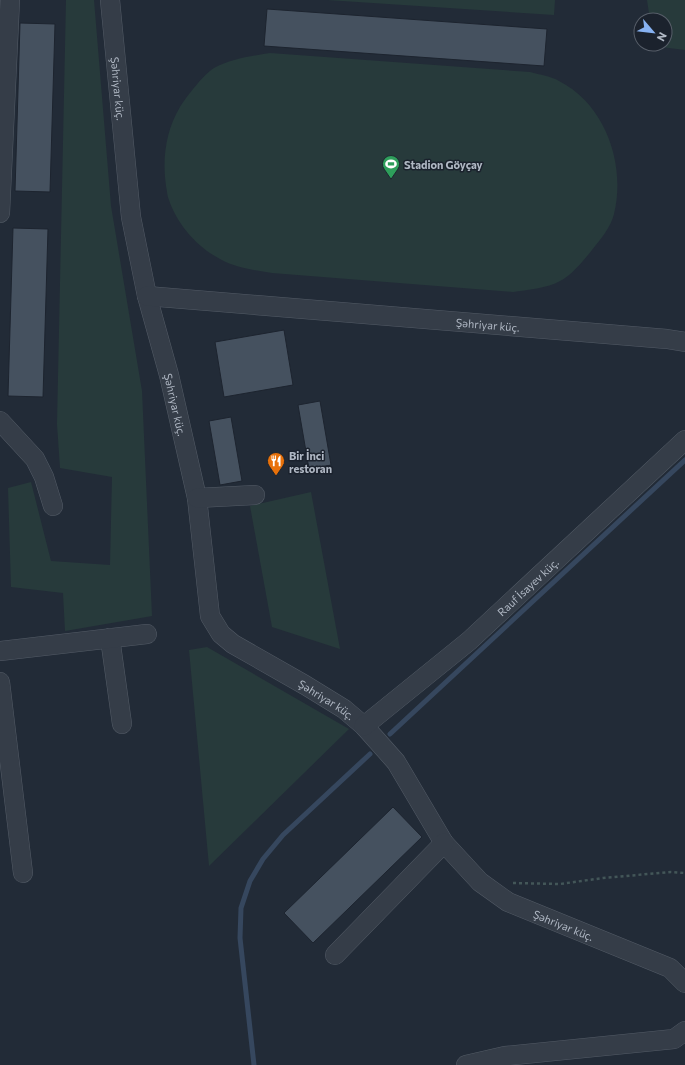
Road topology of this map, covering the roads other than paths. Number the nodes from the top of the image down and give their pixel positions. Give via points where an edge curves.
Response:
1 (110, 0) edge
2 (7, 12) edge
3 (0, 213) edge
4 (147, 296) junction
5 (685, 342) edge
6 (0, 421) edge
7 (685, 440) edge
8 (255, 495) dead end
9 (197, 498) junction
10 (53, 506) dead end
11 (147, 634) dead end
12 (110, 638) junction
13 (0, 651) edge
14 (0, 682) edge
15 (122, 724) dead end
16 (364, 726) junction
17 (444, 843) junction
18 (23, 873) dead end
19 (335, 955) dead end
20 (685, 983) edge
21 (685, 1031) edge
22 (466, 1065) edge

1 - 4 street, Şəhriyar küç. via 131,217
2 - 3 street
4 - 5 street, Şəhriyar küç.
4 - 9 street, Şəhriyar küç. via 169,375
6 - 10 street via 35,459
7 - 16 street, Rauf İsayev küç. via 469,641
8 - 9 street
9 - 16 street, Şəhriyar küç. via 210,616 221,634 233,644 344,709
11 - 12 street
12 - 13 street
12 - 15 street
14 - 18 street
16 - 17 street, Şəhriyar küç. via 396,762
17 - 19 street
17 - 20 street, Şəhriyar küç. via 480,882 508,902 670,968
21 - 22 street via 674,1039 505,1056

